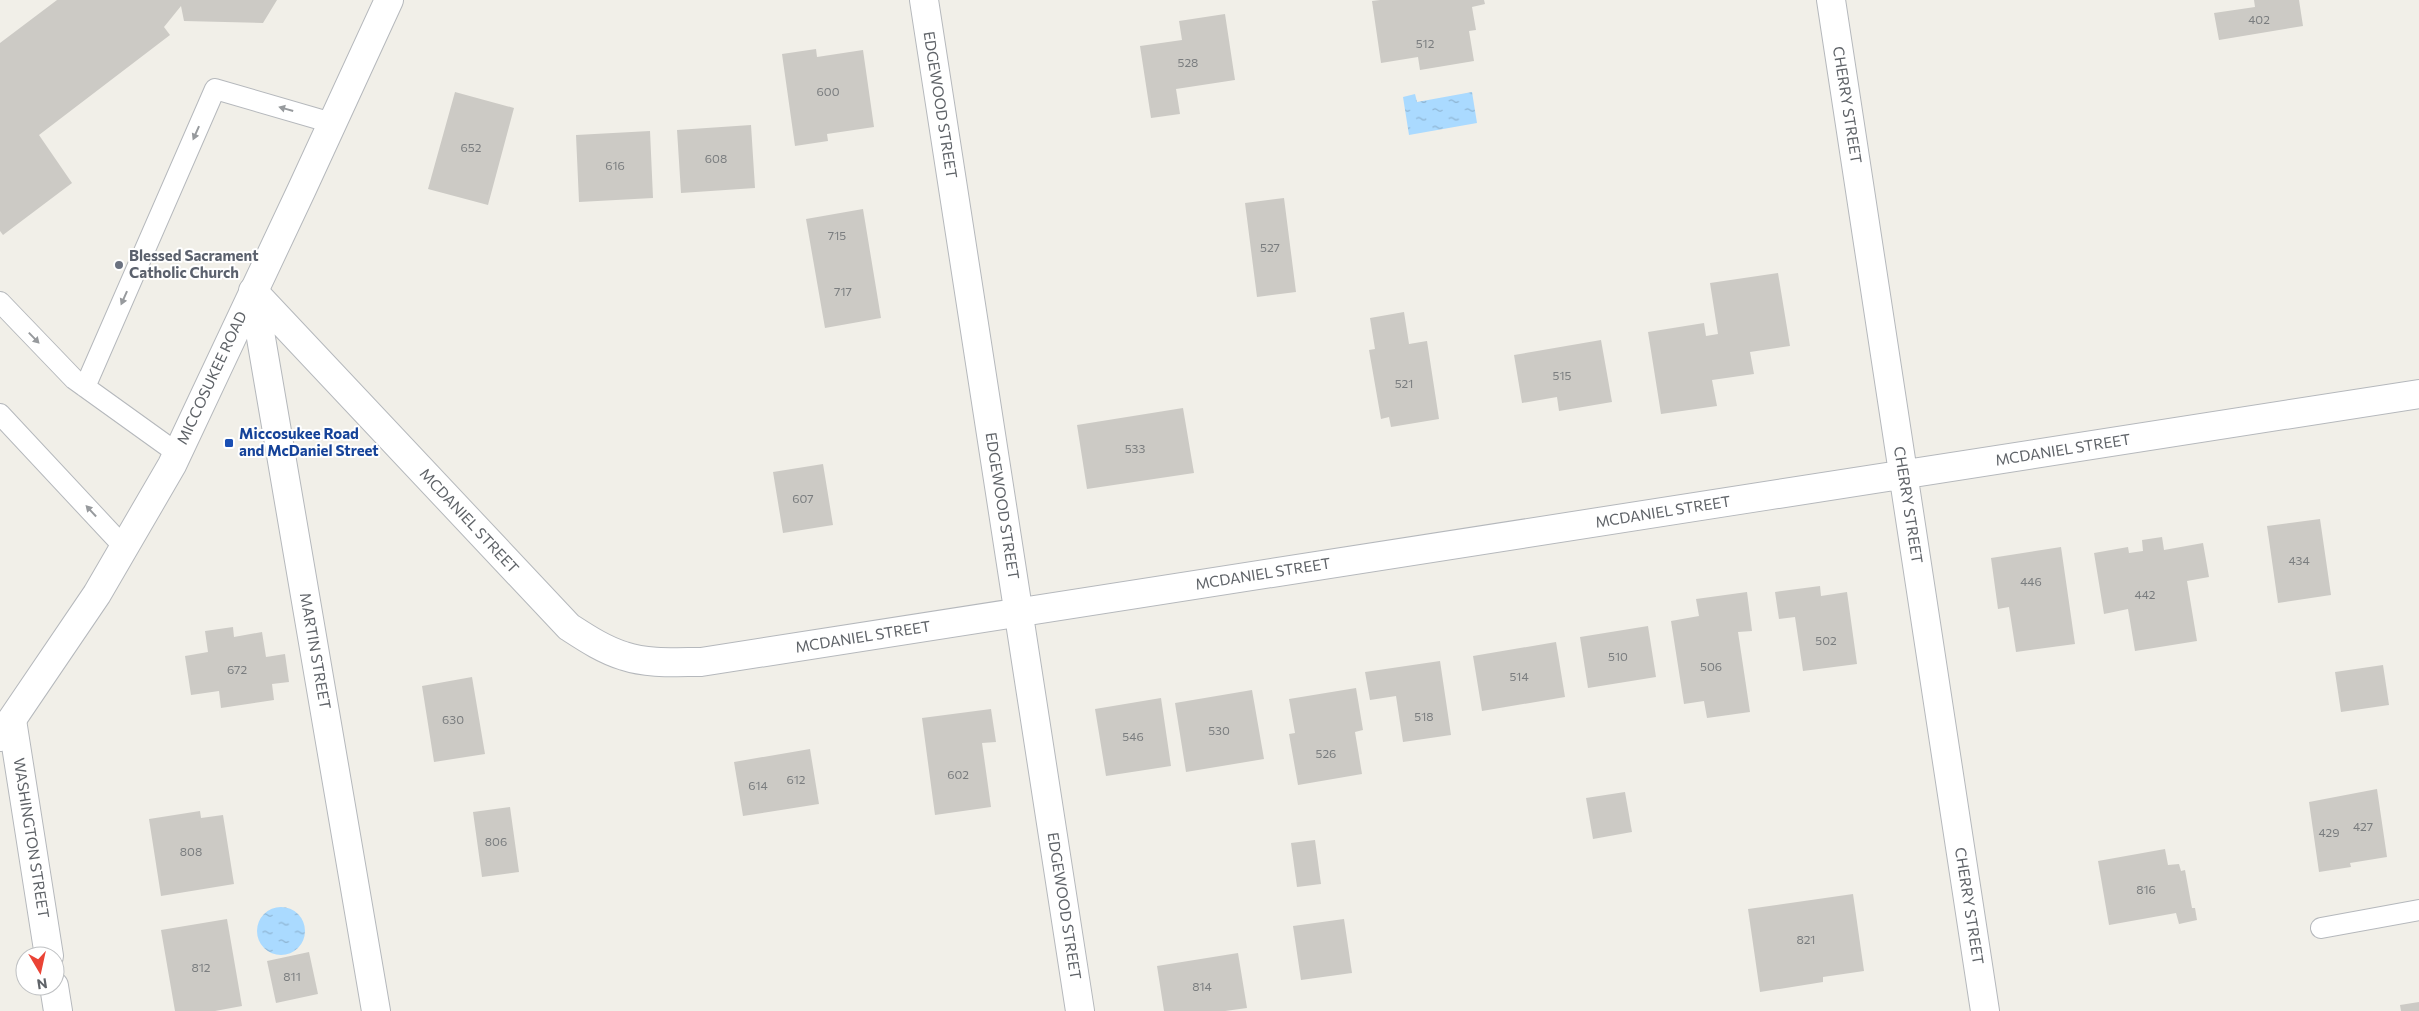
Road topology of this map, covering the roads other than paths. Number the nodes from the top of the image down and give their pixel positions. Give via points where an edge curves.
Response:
1 (389, 0) edge
2 (924, 0) edge
3 (1832, 0) edge
4 (332, 123) junction
5 (253, 291) junction
6 (0, 302) edge
7 (85, 387) junction
8 (2419, 394) edge
9 (4, 426) edge
10 (178, 453) junction
11 (1904, 475) junction
12 (124, 547) junction
13 (1018, 612) junction
14 (6, 729) edge
15 (2419, 910) edge
16 (2322, 928) dead end
17 (47, 946) edge
18 (56, 996) edge
19 (58, 1011) edge
20 (376, 1011) edge
21 (1080, 1011) edge
22 (1985, 1011) edge

1 - 4 street, MICCOSUKEE ROAD
2 - 13 street, EDGEWOOD STREET
3 - 11 street, CHERRY STREET
4 - 5 street, MICCOSUKEE ROAD
4 -> 7 lane via 215,89
5 - 10 street, MICCOSUKEE ROAD
5 - 13 street, MCDANIEL STREET via 569,627 624,656 660,662 701,662
5 - 20 street, MARTIN STREET
6 -> 7 lane
7 - 10 lane
8 - 11 street, MCDANIEL STREET
12 -> 9 lane
10 - 12 street, MICCOSUKEE ROAD
11 - 13 street, MCDANIEL STREET
11 - 22 street, CHERRY STREET
12 - 14 street, MICCOSUKEE ROAD via 97,594
13 - 21 street, EDGEWOOD STREET
14 - 17 street, WASHINGTON STREET
15 - 16 lane
18 - 19 street

